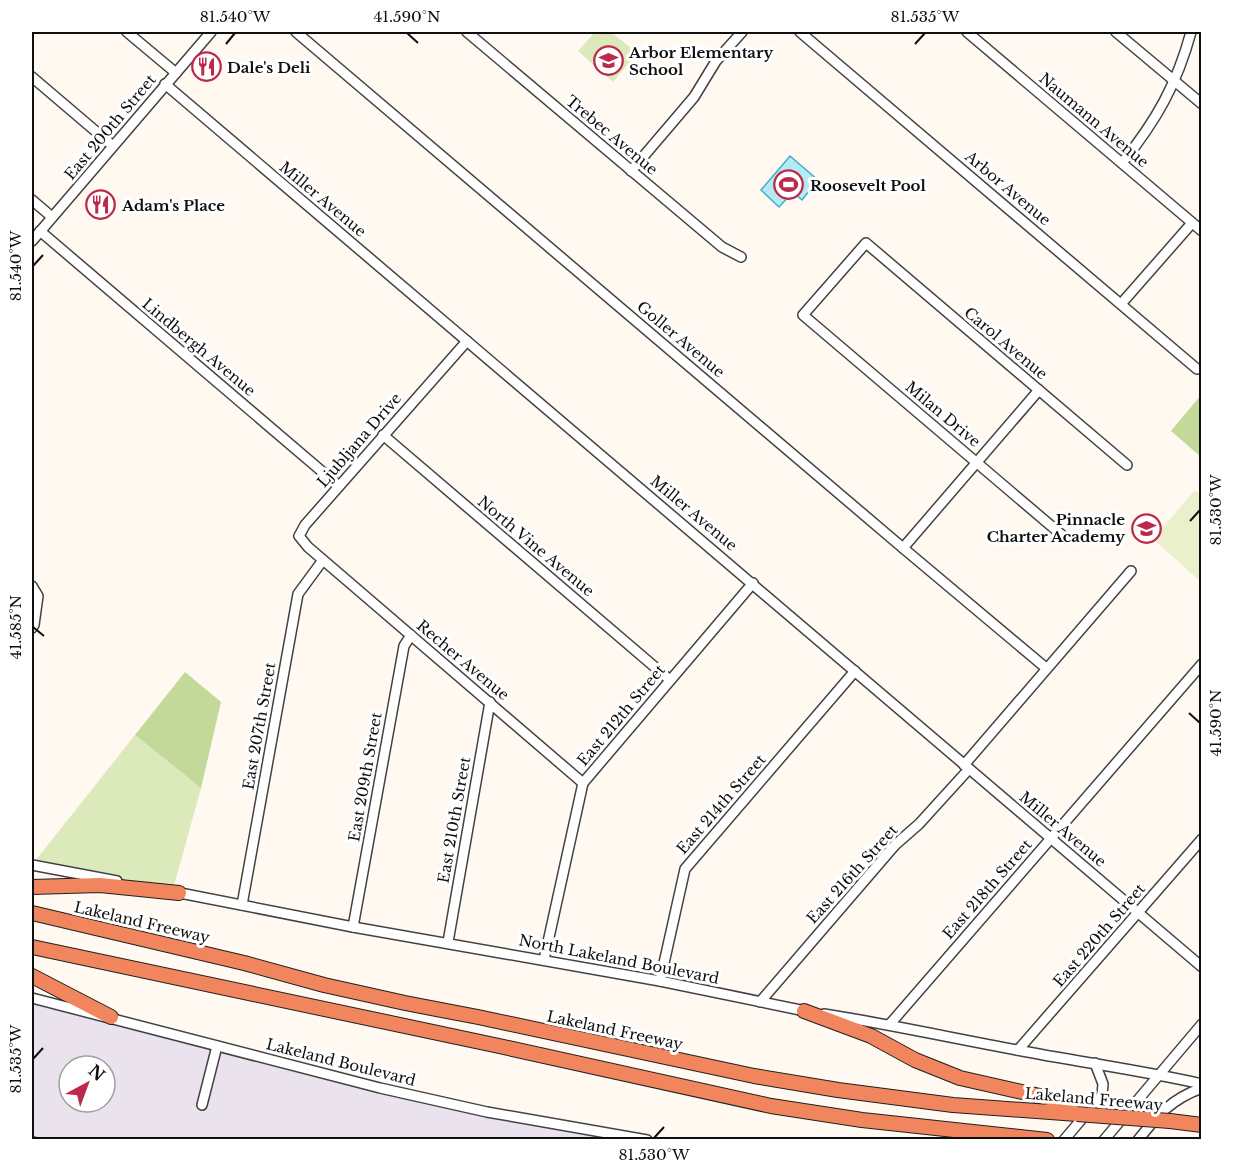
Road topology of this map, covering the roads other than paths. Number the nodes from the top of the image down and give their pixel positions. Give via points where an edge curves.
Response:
1 (127, 32) edge
2 (211, 32) edge
3 (296, 32) edge
4 (467, 32) edge
5 (742, 32) edge
6 (800, 32) edge
7 (967, 32) edge
8 (1116, 32) edge
9 (1191, 32) edge
10 (176, 73) junction
11 (32, 77) edge
12 (1174, 81) junction
13 (165, 84) junction
14 (1202, 104) edge
15 (113, 146) junction
16 (1122, 163) junction
17 (631, 171) junction
18 (32, 200) edge
19 (52, 217) junction
20 (1192, 223) junction
21 (40, 231) junction
22 (1202, 231) edge
23 (32, 241) edge
24 (741, 257) dead end
25 (1121, 304) junction
26 (803, 315) joint
27 (467, 341) junction
28 (1197, 369) dead end
29 (1039, 390) junction
30 (383, 435) junction
31 (977, 463) junction
32 (1127, 465) dead end
33 (339, 486) junction
34 (1063, 536) dead end
35 (903, 548) junction
36 (323, 560) junction
37 (1131, 571) dead end
38 (753, 583) junction
39 (32, 586) edge
40 (32, 628) edge
41 (411, 635) junction
42 (1202, 664) edge
43 (1047, 668) junction
44 (855, 671) junction
45 (670, 680) junction
46 (490, 702) junction
47 (967, 767) junction
48 (583, 783) junction
49 (1050, 839) junction
50 (1202, 839) edge
51 (32, 865) edge
52 (32, 887) edge
53 (179, 893) junction
54 (242, 905) junction
55 (32, 913) edge
56 (1138, 913) junction
57 (353, 927) junction
58 (448, 942) junction
59 (32, 947) edge
60 (544, 960) junction
61 (1202, 967) edge
62 (32, 976) edge
63 (660, 981) junction
64 (32, 998) edge
65 (760, 1002) junction
66 (804, 1011) junction
67 (111, 1017) junction
68 (890, 1024) junction
69 (1202, 1024) edge
70 (217, 1046) junction
71 (1018, 1050) junction
72 (1095, 1063) junction
73 (1159, 1074) junction
74 (1202, 1086) edge
75 (202, 1105) dead end
76 (1081, 1110) junction
77 (1202, 1125) edge
78 (646, 1140) edge
79 (1047, 1140) edge
80 (1064, 1140) edge
81 (1104, 1140) edge
82 (1138, 1140) edge

1 - 10 street
2 - 10 street, East 200th Street
3 - 35 street, Goller Avenue
4 - 17 street, Trebec Avenue
5 - 17 street via 716,61 694,97
6 - 25 street, Arbor Avenue
7 - 16 street, Naumann Avenue
8 - 12 street
9 - 12 street
10 - 13 street, East 200th Street
11 - 15 street
12 - 14 street
12 - 16 street via 1162,109
13 - 15 street, East 200th Street
13 - 27 street, Miller Avenue
15 - 19 street, East 200th Street
16 - 20 street, Naumann Avenue
17 - 24 street, Trebec Avenue via 722,247
18 - 19 street
19 - 21 street, East 200th Street
20 - 22 street, Naumann Avenue
20 - 25 street
21 - 23 street, East 200th Street
21 - 33 street, Lindbergh Avenue
25 - 28 street, Arbor Avenue
26 - 29 street, Carol Avenue via 866,243
26 - 31 street, Milan Drive
27 - 30 street, Ljubljana Drive
27 - 38 street, Miller Avenue
29 - 31 street
29 - 32 street, Carol Avenue
30 - 33 street, Ljubljana Drive
30 - 45 street, North Vine Avenue
31 - 34 street, Milan Drive
31 - 35 street
33 - 36 street, Ljubljana Drive via 299,536
35 - 43 street, Goller Avenue
36 - 41 street, Recher Avenue
36 - 54 street, East 207th Street via 298,594
37 - 43 street, East 216th Street
38 - 44 street, Miller Avenue
38 - 45 street, East 212th Street
39 - 40 street via 38,596
41 - 46 street, Recher Avenue
41 - 57 street, East 209th Street via 404,646
42 - 49 street, East 218th Street
43 - 47 street, East 216th Street
44 - 47 street, Miller Avenue
44 - 63 street, East 214th Street via 685,869
45 - 48 street, East 212th Street
46 - 48 street, Recher Avenue
46 - 58 street, East 210th Street
47 - 49 street, Miller Avenue
47 - 65 street, East 216th Street
48 - 60 street, East 212th Street
49 - 56 street, Miller Avenue
49 - 68 street, East 218th Street
50 - 56 street, East 220th Street
51 - 53 street, North Lakeland Boulevard
52 - 53 highway via 100,885
53 - 54 street, North Lakeland Boulevard
54 - 57 street, North Lakeland Boulevard
55 - 76 highway, Lakeland Freeway via 405,1004 754,1076 953,1105
56 - 61 street, Miller Avenue
56 - 71 street, East 220th Street
57 - 58 street, North Lakeland Boulevard
58 - 60 street, North Lakeland Boulevard
59 - 79 highway via 771,1106
60 - 63 street, North Lakeland Boulevard
62 - 67 highway
63 - 65 street, North Lakeland Boulevard
64 - 67 street, Lakeland Boulevard
65 - 66 street, North Lakeland Boulevard
66 - 68 street, North Lakeland Boulevard
66 - 76 highway via 871,1036 960,1078
67 - 70 street, Lakeland Boulevard
68 - 71 street, North Lakeland Boulevard
69 - 73 street
70 - 75 street
70 - 78 street, Lakeland Boulevard via 487,1112
71 - 72 street, North Lakeland Boulevard
72 - 73 street, North Lakeland Boulevard
72 - 80 street via 1103,1084 1102,1095
73 - 74 street, North Lakeland Boulevard
73 - 81 street
74 - 82 street via 1168,1105
76 - 77 highway, Lakeland Freeway, bridge

